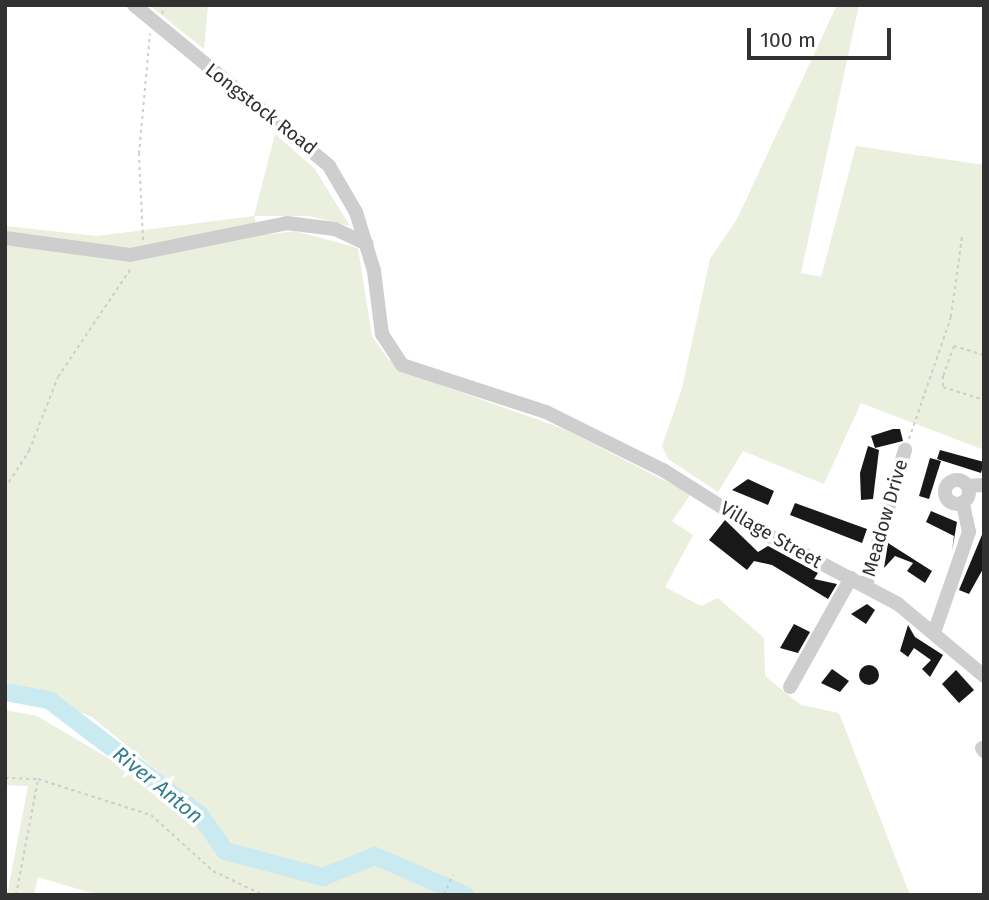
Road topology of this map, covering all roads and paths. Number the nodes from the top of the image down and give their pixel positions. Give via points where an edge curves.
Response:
1 (134, 5) edge
2 (962, 236) dead end
3 (5, 238) edge
4 (367, 243) junction
5 (984, 355) edge
6 (984, 400) edge
7 (546, 412) joint
8 (905, 450) joint
9 (984, 485) edge
10 (968, 486) junction
11 (963, 503) junction
12 (851, 578) junction
13 (866, 585) junction
14 (934, 630) junction
15 (984, 676) edge
16 (790, 687) dead end
17 (5, 778) edge
18 (38, 779) junction
19 (453, 875) dead end
20 (16, 895) edge
21 (262, 895) edge
22 (444, 895) edge

1 - 4 street, Longstock Road via 319,153 349,196
2 - 8 path via 951,317
3 - 4 street via 138,255 287,223 335,229
4 - 7 street, Longstock Road via 382,334 396,359
5 - 6 path via 954,346 943,376 943,387
7 - 12 street, Village Street via 680,480
8 - 13 street, Meadow Drive
9 - 10 street
10 - 11 street
10 - 11 street via 953,480 944,489 947,501
11 - 14 street via 969,532
12 - 13 street, Village Street
12 - 16 street
13 - 14 street, Village Street
14 - 15 street, Village Street
17 - 18 path
18 - 20 path
18 - 21 path via 151,815 212,871
19 - 22 path

